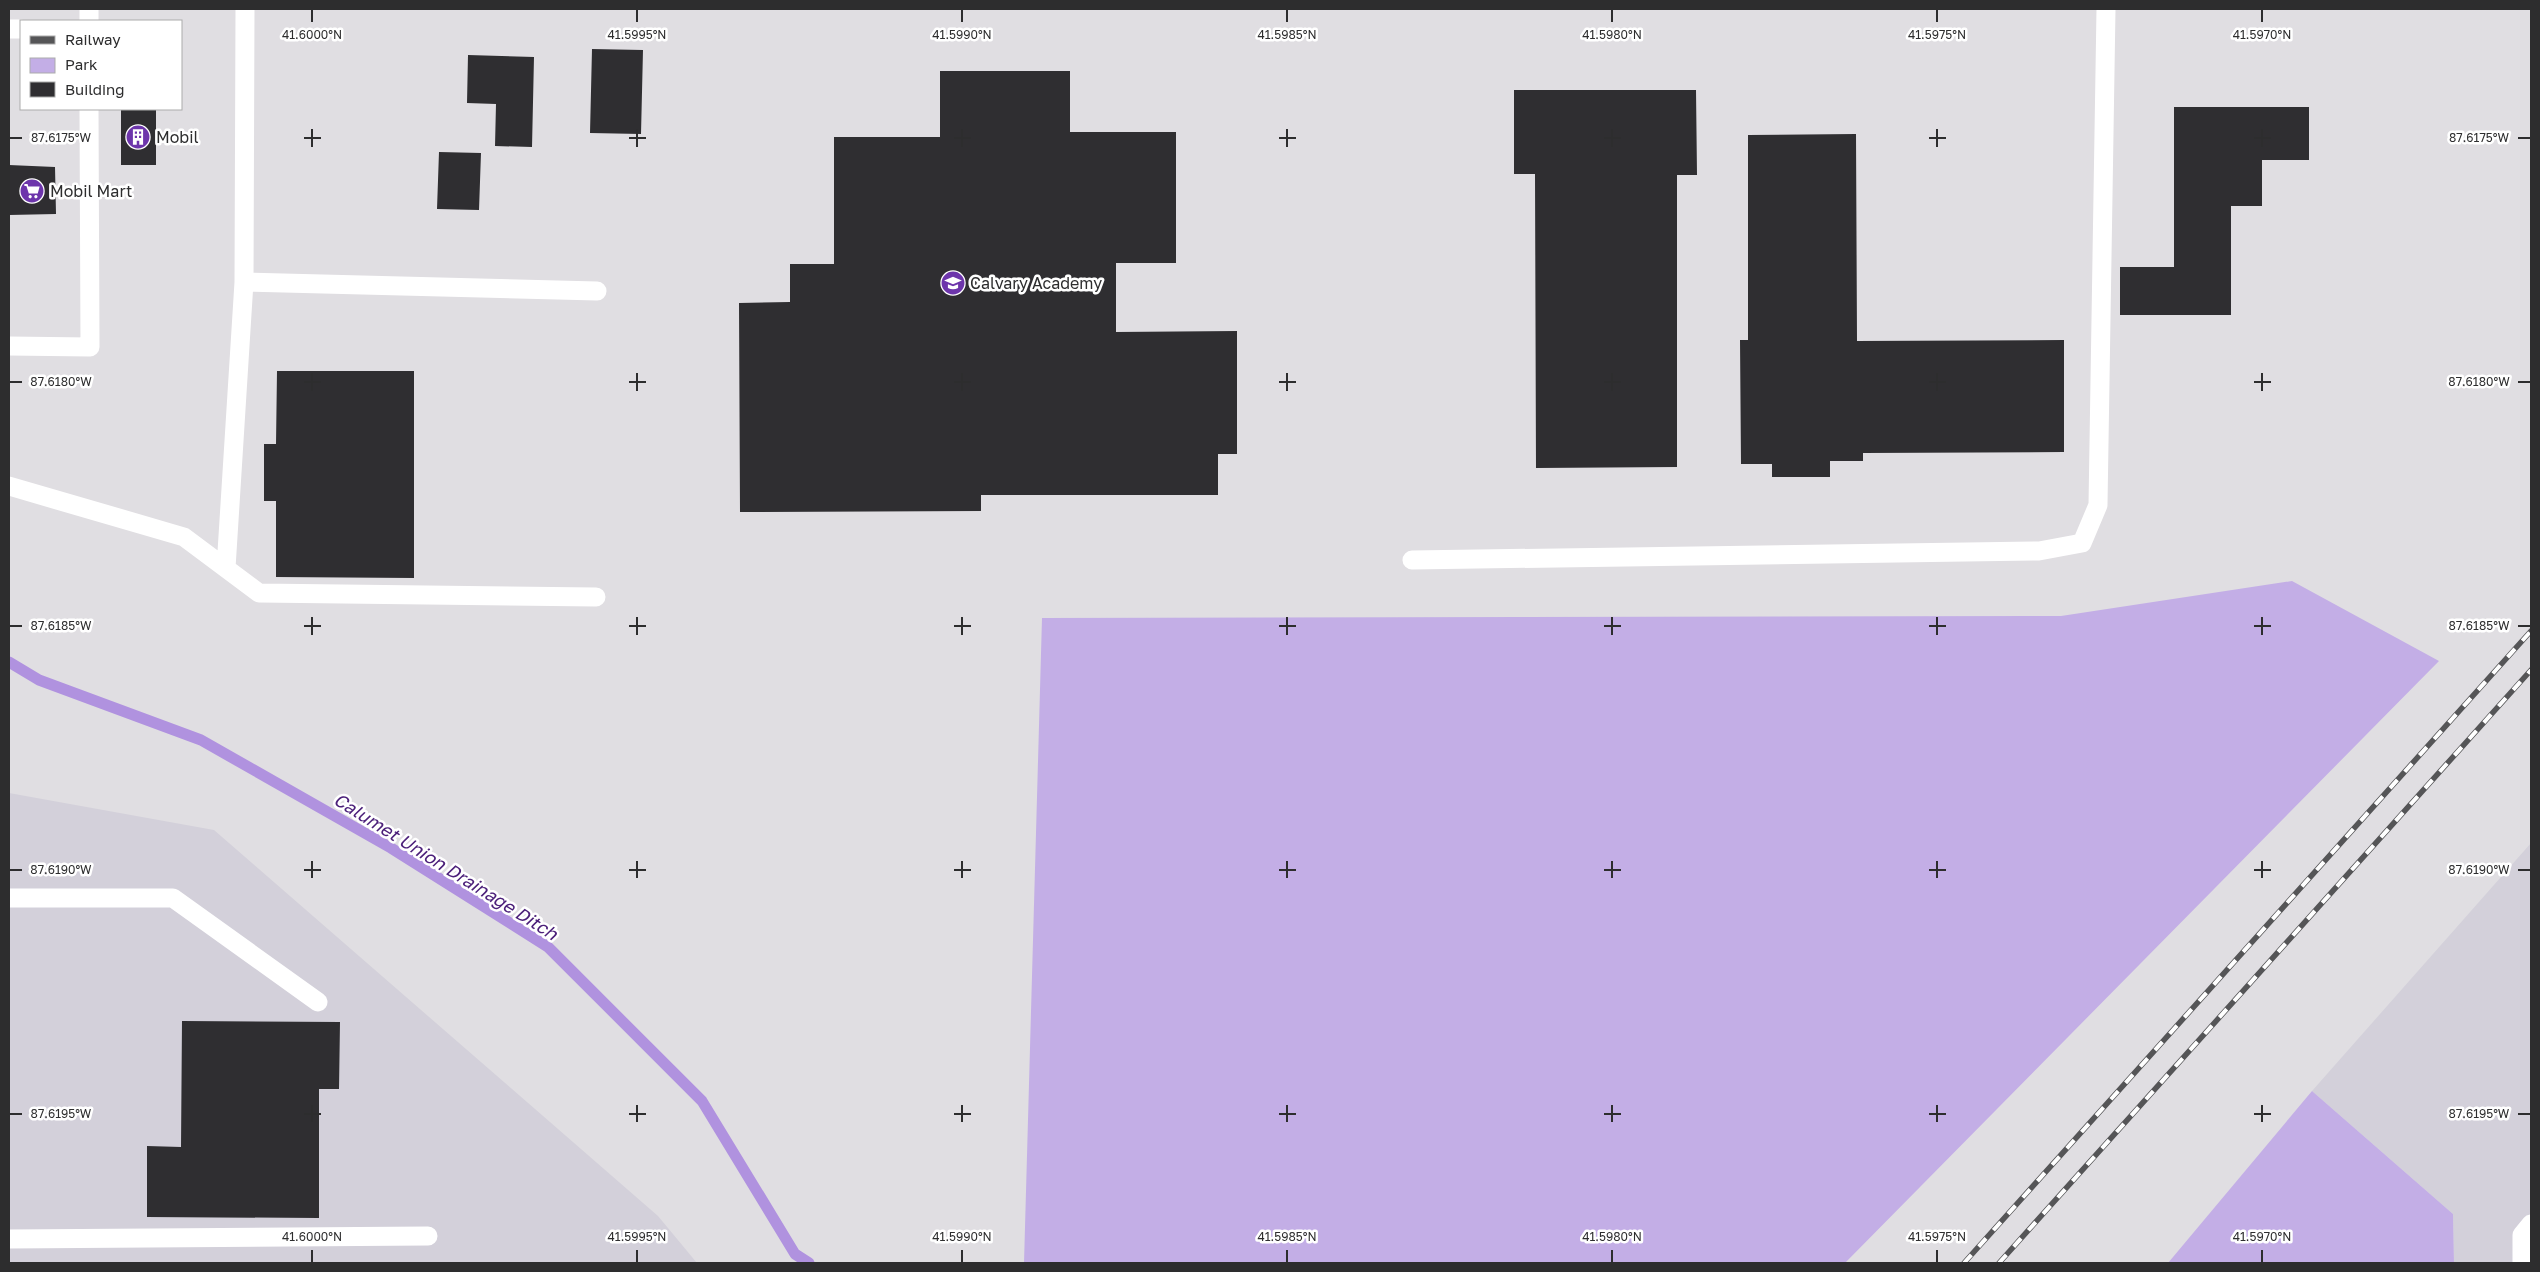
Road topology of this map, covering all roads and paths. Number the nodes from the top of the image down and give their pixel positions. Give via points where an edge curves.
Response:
1 (245, 9) edge
2 (2106, 9) edge
3 (89, 110) edge
4 (244, 282) junction
5 (597, 291) dead end
6 (9, 346) edge
7 (9, 486) edge
8 (1412, 560) dead end
9 (226, 568) junction
10 (596, 597) dead end
11 (9, 898) edge
12 (318, 1002) dead end
13 (2531, 1224) edge
14 (428, 1236) dead end
15 (9, 1239) edge
16 (2522, 1263) edge

1 - 4 lane
2 - 8 lane via 2098,505 2082,543 2039,551
3 - 6 lane via 90,347
4 - 5 lane
4 - 9 lane
7 - 9 lane via 184,537
9 - 10 lane via 259,593
11 - 12 lane via 173,898
13 - 16 lane via 2522,1235
14 - 15 lane

